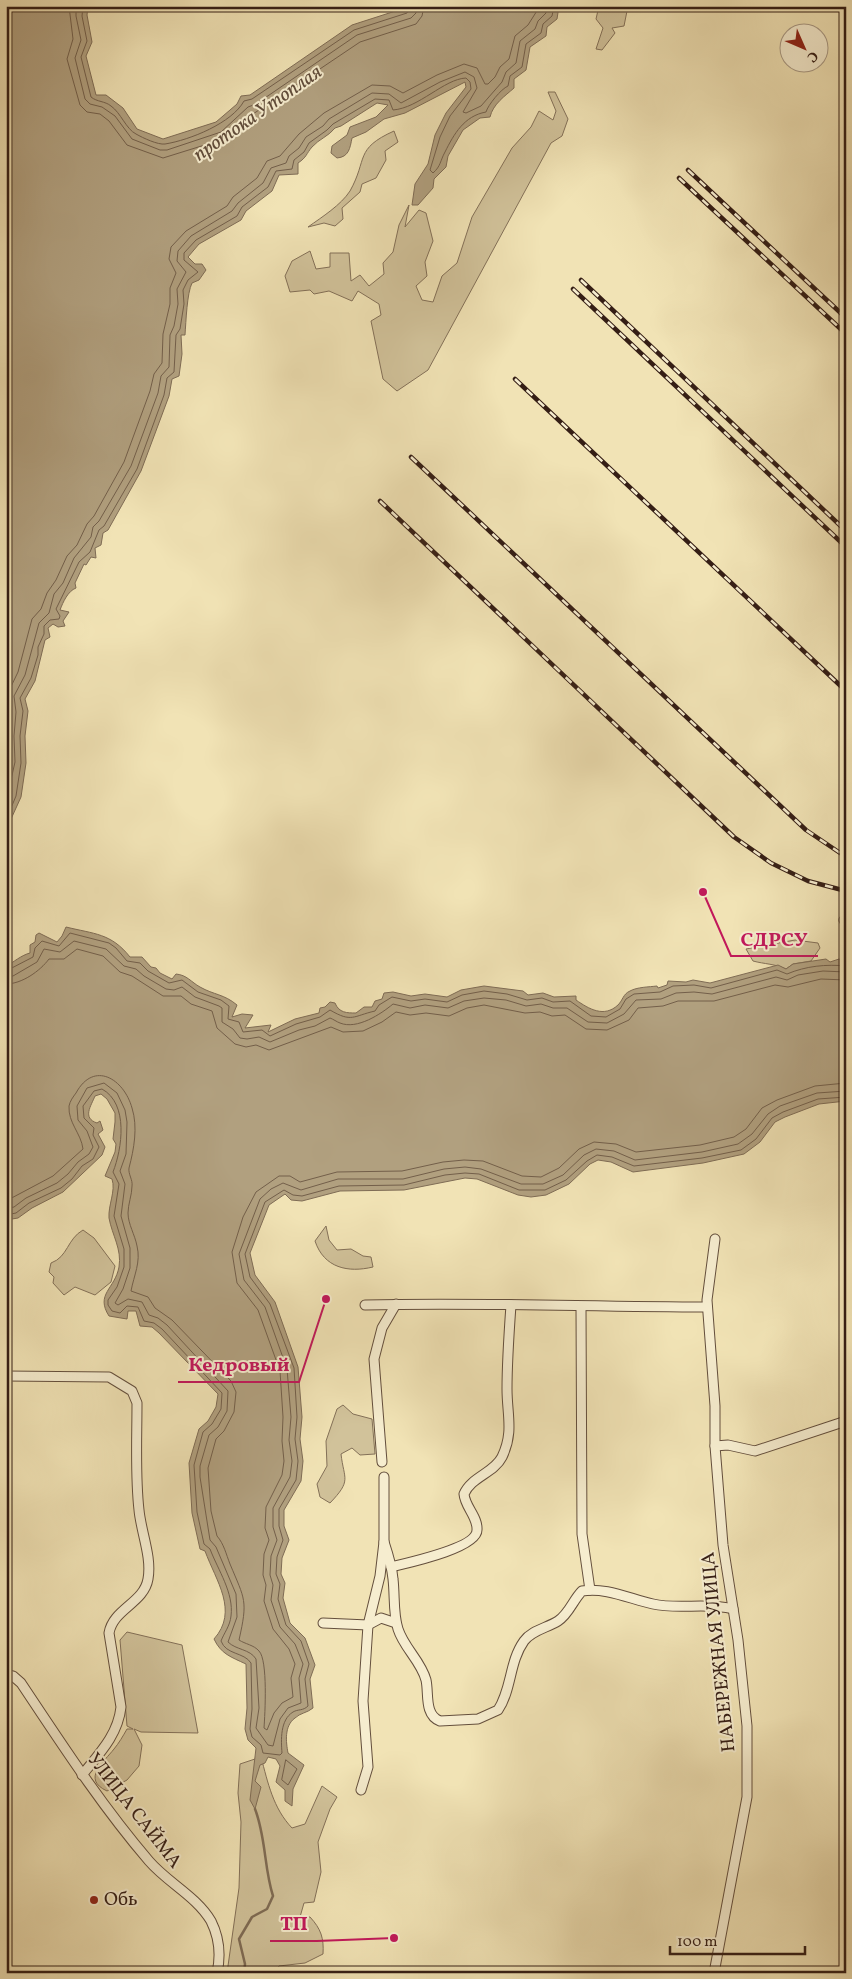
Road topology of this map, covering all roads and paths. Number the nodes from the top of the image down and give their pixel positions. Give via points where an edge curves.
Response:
1 (715, 1239) dead end
2 (396, 1304) junction
3 (365, 1305) dead end
4 (511, 1305) junction
5 (581, 1307) junction
6 (708, 1307) junction
7 (6, 1376) edge
8 (846, 1421) edge
9 (715, 1446) junction
10 (382, 1462) dead end
11 (384, 1477) dead end
12 (384, 1542) junction
13 (391, 1567) junction
14 (590, 1590) junction
15 (733, 1609) junction
16 (323, 1623) dead end
17 (396, 1623) junction
18 (368, 1625) junction
19 (6, 1674) edge
20 (82, 1775) junction
21 (361, 1790) dead end
22 (217, 1973) edge
23 (714, 1973) edge

1 - 6 street, НАБЕРЕЖНАЯ УЛИЦА
2 - 3 street
2 - 4 street
2 - 10 street via 382,1328 374,1359
4 - 5 street
4 - 13 street via 507,1389 510,1438 493,1469 467,1488 464,1494 477,1526 476,1535 452,1549
5 - 6 street
5 - 14 street via 582,1528
6 - 9 street, НАБЕРЕЖНАЯ УЛИЦА via 716,1406
7 - 20 street via 109,1377 132,1391 137,1403 139,1511 148,1576 142,1594 110,1626 120,1718 116,1730
8 - 9 street via 755,1451 728,1445
9 - 15 street, НАБЕРЕЖНАЯ УЛИЦА via 723,1545
11 - 12 street
12 - 13 street
12 - 18 street via 380,1576
13 - 17 street
14 - 15 street via 653,1604 705,1604
14 - 17 street via 582,1591 558,1621 525,1639 510,1672 502,1704 493,1714 478,1719 435,1719 430,1713 422,1669 402,1642
15 - 23 street, НАБЕРЕЖНАЯ УЛИЦА via 747,1726 747,1788
16 - 18 street
17 - 18 street via 381,1618
18 - 21 street via 363,1701 368,1767
19 - 20 street, УЛИЦА САЙМА via 20,1683
20 - 22 street, УЛИЦА САЙМА via 154,1868 205,1913 217,1938

